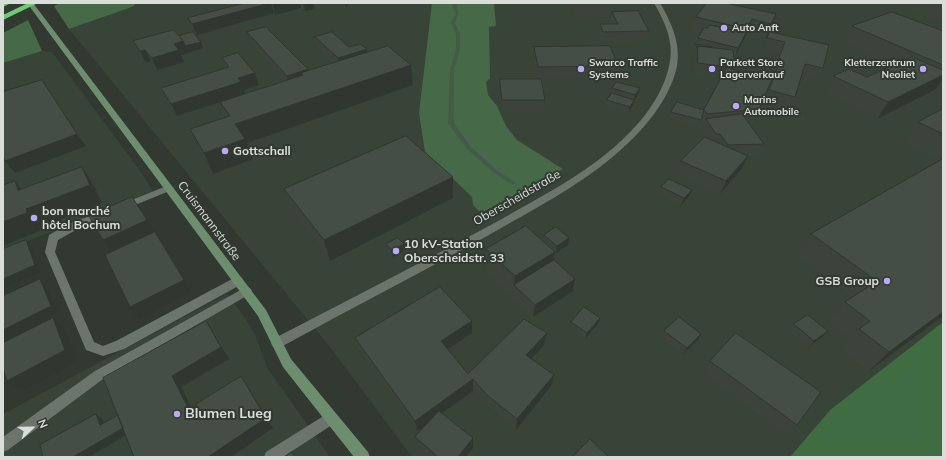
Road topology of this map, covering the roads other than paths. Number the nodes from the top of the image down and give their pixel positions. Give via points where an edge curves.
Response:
1 (7, 3) edge
2 (30, 3) edge
3 (34, 3) edge
4 (657, 3) edge
5 (3, 5) edge
6 (3, 18) edge
7 (169, 188) junction
8 (238, 281) junction
9 (246, 291) junction
10 (277, 343) junction
11 (330, 418) junction
12 (3, 445) edge
13 (271, 457) edge
14 (363, 457) edge

1 - 5 highway
2 - 7 street, Cruismannstraße
3 - 6 highway
4 - 10 street, Oberscheidstraße via 670,28 674,52 673,65 654,107 614,152 573,182 529,207 430,263
7 - 8 street, Cruismannstraße
7 - 8 street via 72,227 53,238 50,252 90,346 103,350 120,345
8 - 9 street, Cruismannstraße
9 - 10 street, Cruismannstraße via 262,313
9 - 12 street via 99,375
10 - 11 street, Cruismannstraße via 287,363
11 - 13 street
11 - 14 street, Cruismannstraße

